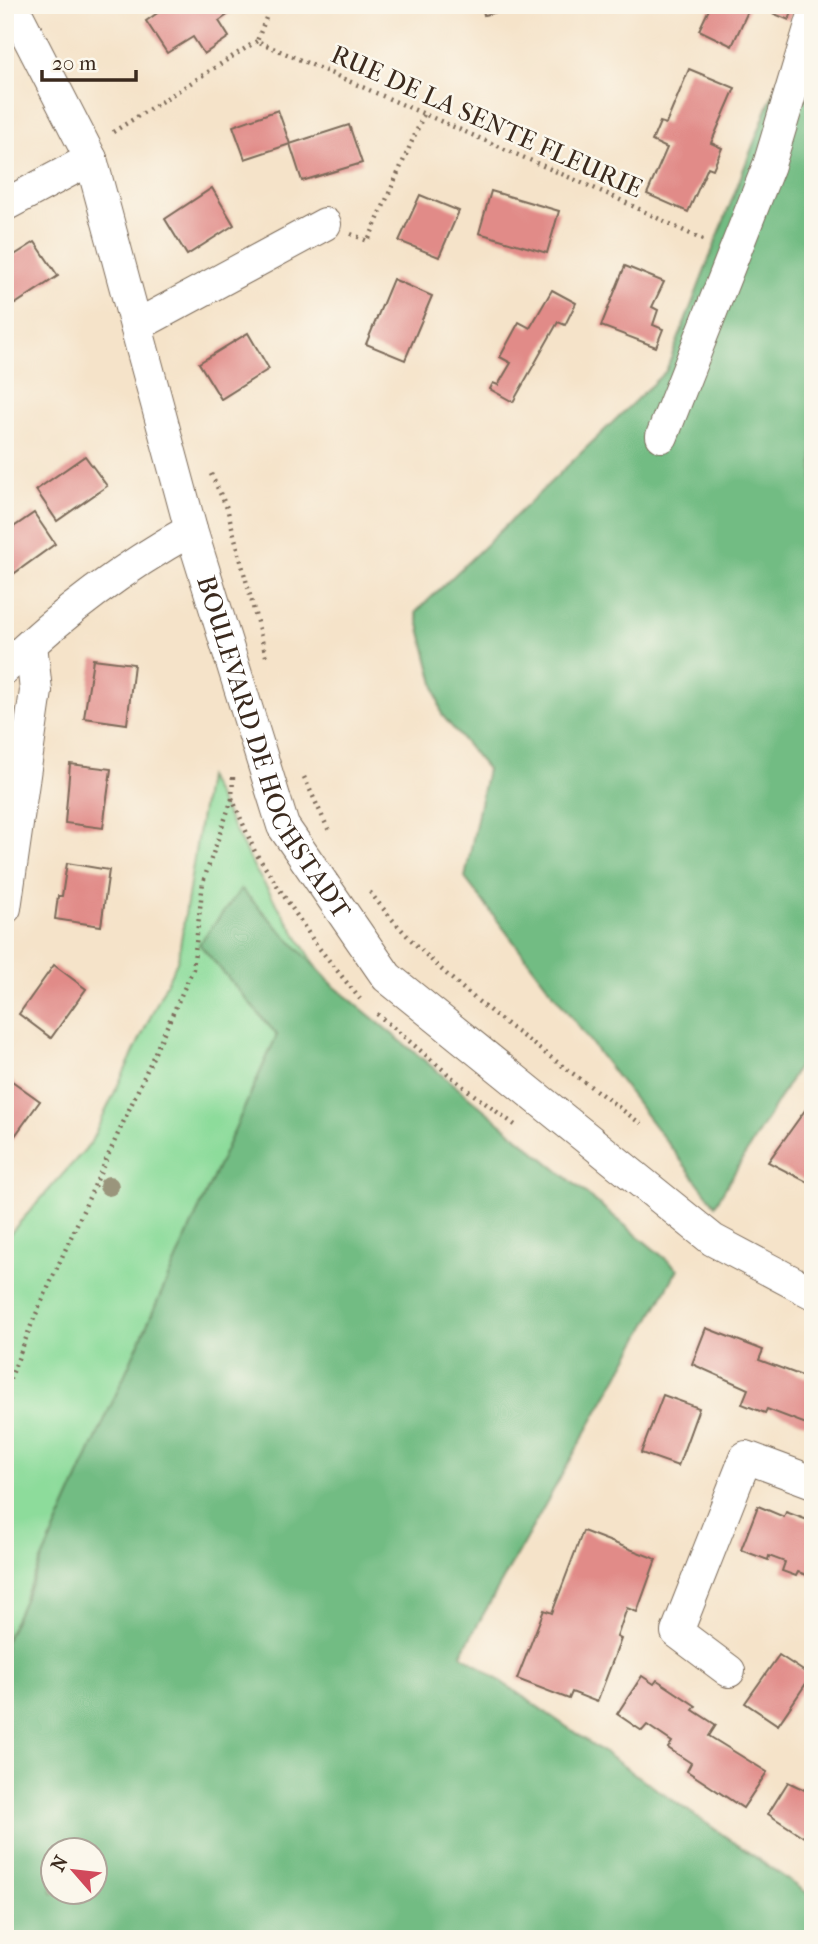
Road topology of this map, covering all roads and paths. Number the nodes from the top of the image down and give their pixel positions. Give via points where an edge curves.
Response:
1 (12, 5) edge
2 (271, 5) edge
3 (813, 18) edge
4 (257, 41) junction
5 (424, 114) junction
6 (88, 153) junction
7 (5, 205) edge
8 (325, 224) joint
9 (735, 255) junction
10 (136, 326) junction
11 (662, 436) dead end
12 (178, 473) junction
13 (191, 530) junction
14 (31, 643) junction
15 (268, 664) dead end
16 (5, 668) edge
17 (302, 774) dead end
18 (232, 798) dead end
19 (334, 840) dead end
20 (369, 891) dead end
21 (5, 908) edge
22 (641, 1124) dead end
23 (813, 1293) edge
24 (5, 1392) edge
25 (813, 1482) edge
26 (729, 1671) dead end

1 - 6 street, BOULEVARD DE HOCHSTADT
2 - 4 path
3 - 9 street via 769,165
4 - 5 path, RUE DE LA SENTE FLEURIE
4 - 6 path
5 - 8 path via 368,241
5 - 9 path, RUE DE LA SENTE FLEURIE
6 - 7 street
6 - 10 street, BOULEVARD DE HOCHSTADT
8 - 10 street
9 - 11 street
10 - 12 street, BOULEVARD DE HOCHSTADT
12 - 13 street, BOULEVARD DE HOCHSTADT
12 - 15 path via 205,461 227,508
13 - 14 street via 145,555
13 - 23 street, BOULEVARD DE HOCHSTADT via 283,826 387,976 713,1240
14 - 16 street
14 - 21 street via 36,691
17 - 19 path
18 - 24 path via 203,883 192,969
20 - 22 path via 413,943 472,997
25 - 26 street via 746,1457 677,1632

